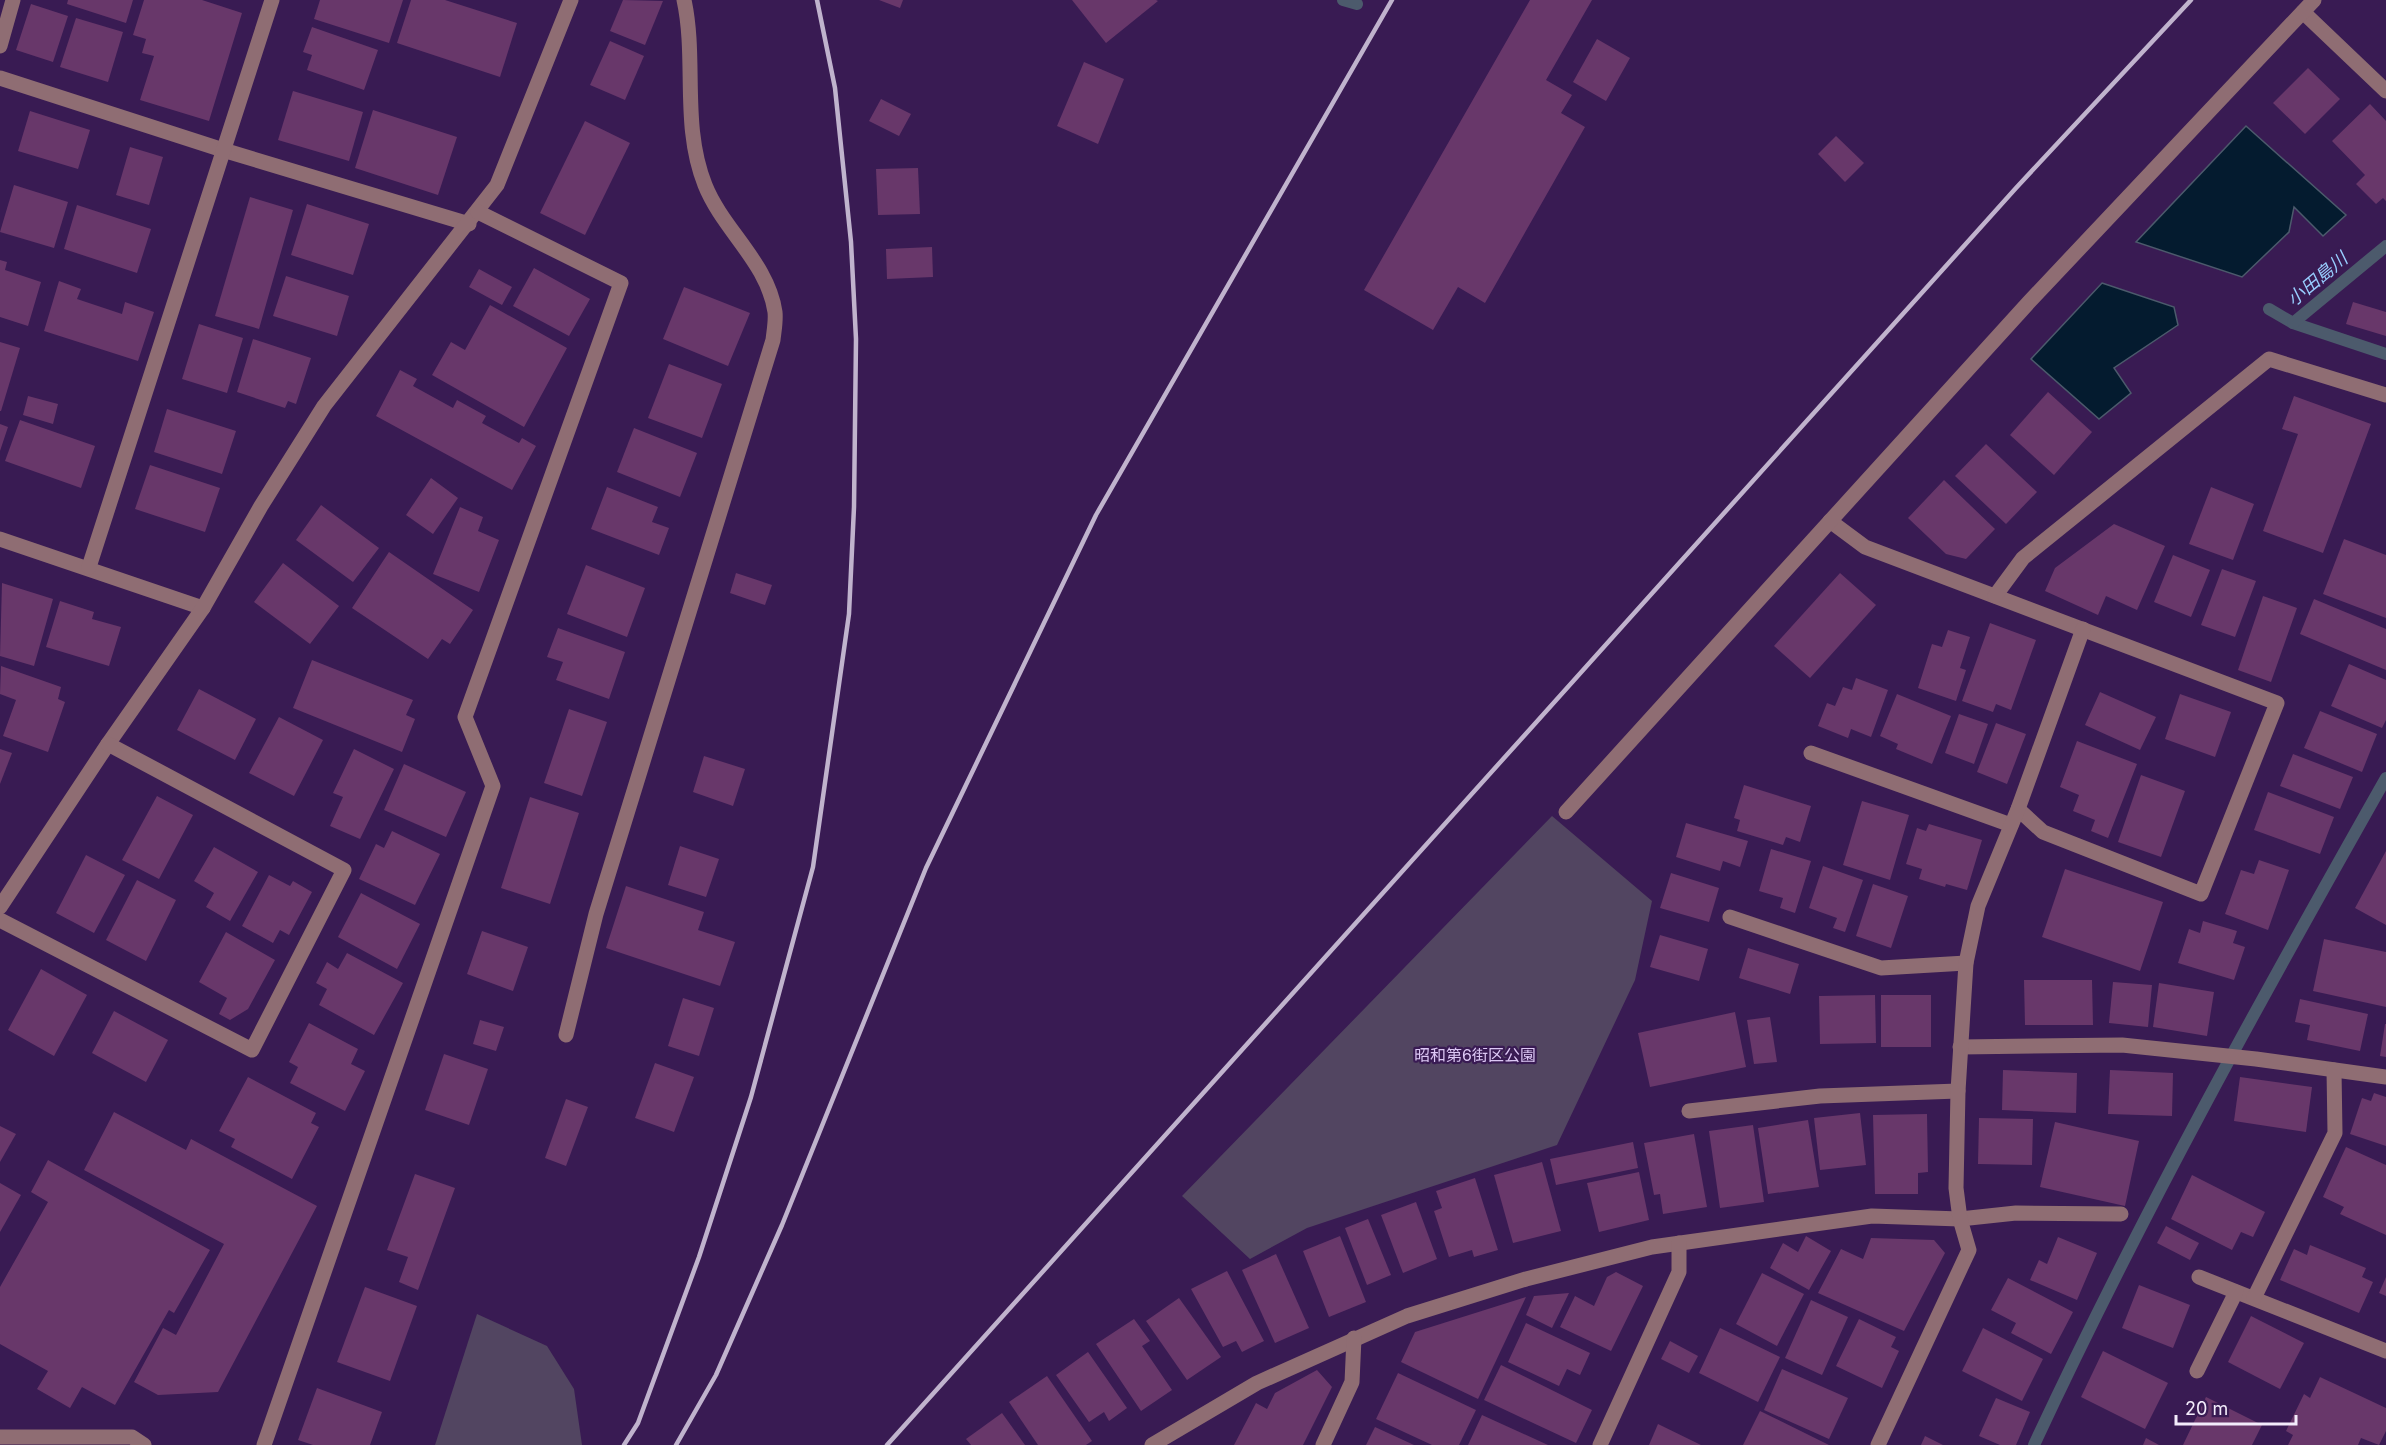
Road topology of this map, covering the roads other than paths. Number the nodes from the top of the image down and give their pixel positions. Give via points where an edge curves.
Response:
1 (13, 0) edge
2 (272, 0) edge
3 (571, 0) edge
4 (684, 0) edge
5 (2314, 0) edge
6 (2303, 12) junction
7 (0, 46) edge
8 (0, 78) edge
9 (2386, 91) edge
10 (224, 150) junction
11 (473, 218) junction
12 (2386, 395) edge
13 (1830, 521) junction
14 (0, 539) edge
15 (89, 567) junction
16 (1995, 596) junction
17 (203, 608) junction
18 (2083, 629) junction
19 (108, 744) junction
20 (1811, 753) dead end
21 (2018, 809) junction
22 (1566, 812) dead end
23 (2011, 825) junction
24 (0, 907) edge
25 (1730, 916) dead end
26 (0, 920) edge
27 (1966, 963) junction
28 (566, 1035) dead end
29 (1960, 1047) junction
30 (2334, 1070) junction
31 (2386, 1077) edge
32 (1958, 1091) junction
33 (1689, 1111) dead end
34 (2121, 1215) dead end
35 (1960, 1220) junction
36 (1678, 1243) junction
37 (2199, 1277) dead end
38 (2236, 1292) junction
39 (2254, 1298) junction
40 (1354, 1338) junction
41 (2386, 1351) edge
42 (2197, 1371) dead end
43 (0, 1437) edge
44 (144, 1445) edge
45 (264, 1445) edge
46 (1152, 1445) edge
47 (1323, 1445) edge
48 (1600, 1445) edge
49 (1878, 1445) edge

1 - 7 street
2 - 10 street
3 - 11 street via 497,185
4 - 28 street via 698,164 717,208 762,274 775,314 773,340 596,914
5 - 6 street
6 - 9 street
6 - 13 street via 2029,302
8 - 10 street
10 - 11 street
10 - 15 street
11 - 17 street via 324,406
11 - 45 street via 621,283 465,717 493,786
12 - 16 street via 2270,359 2023,558
13 - 16 street via 1865,547
13 - 22 street
14 - 15 street
15 - 17 street
16 - 18 street
17 - 19 street
18 - 21 street
18 - 21 street via 2277,703 2201,894 2043,832
19 - 24 street
19 - 26 street via 344,870 252,1050
20 - 23 street
21 - 23 street
23 - 27 street via 1977,906
25 - 27 street via 1881,968
27 - 29 street
29 - 30 street via 2122,1045
29 - 32 street
30 - 31 street
30 - 39 street via 2336,1133
32 - 33 street via 1820,1096
32 - 35 street via 1956,1188
34 - 35 street via 2016,1213
35 - 36 street via 1872,1216
35 - 49 street via 1970,1250
36 - 40 street via 1526,1279 1407,1316
36 - 48 street via 1679,1272
37 - 38 street
38 - 39 street
38 - 42 street
39 - 41 street
40 - 46 street via 1257,1383
40 - 47 street via 1352,1382
43 - 44 street via 132,1437

